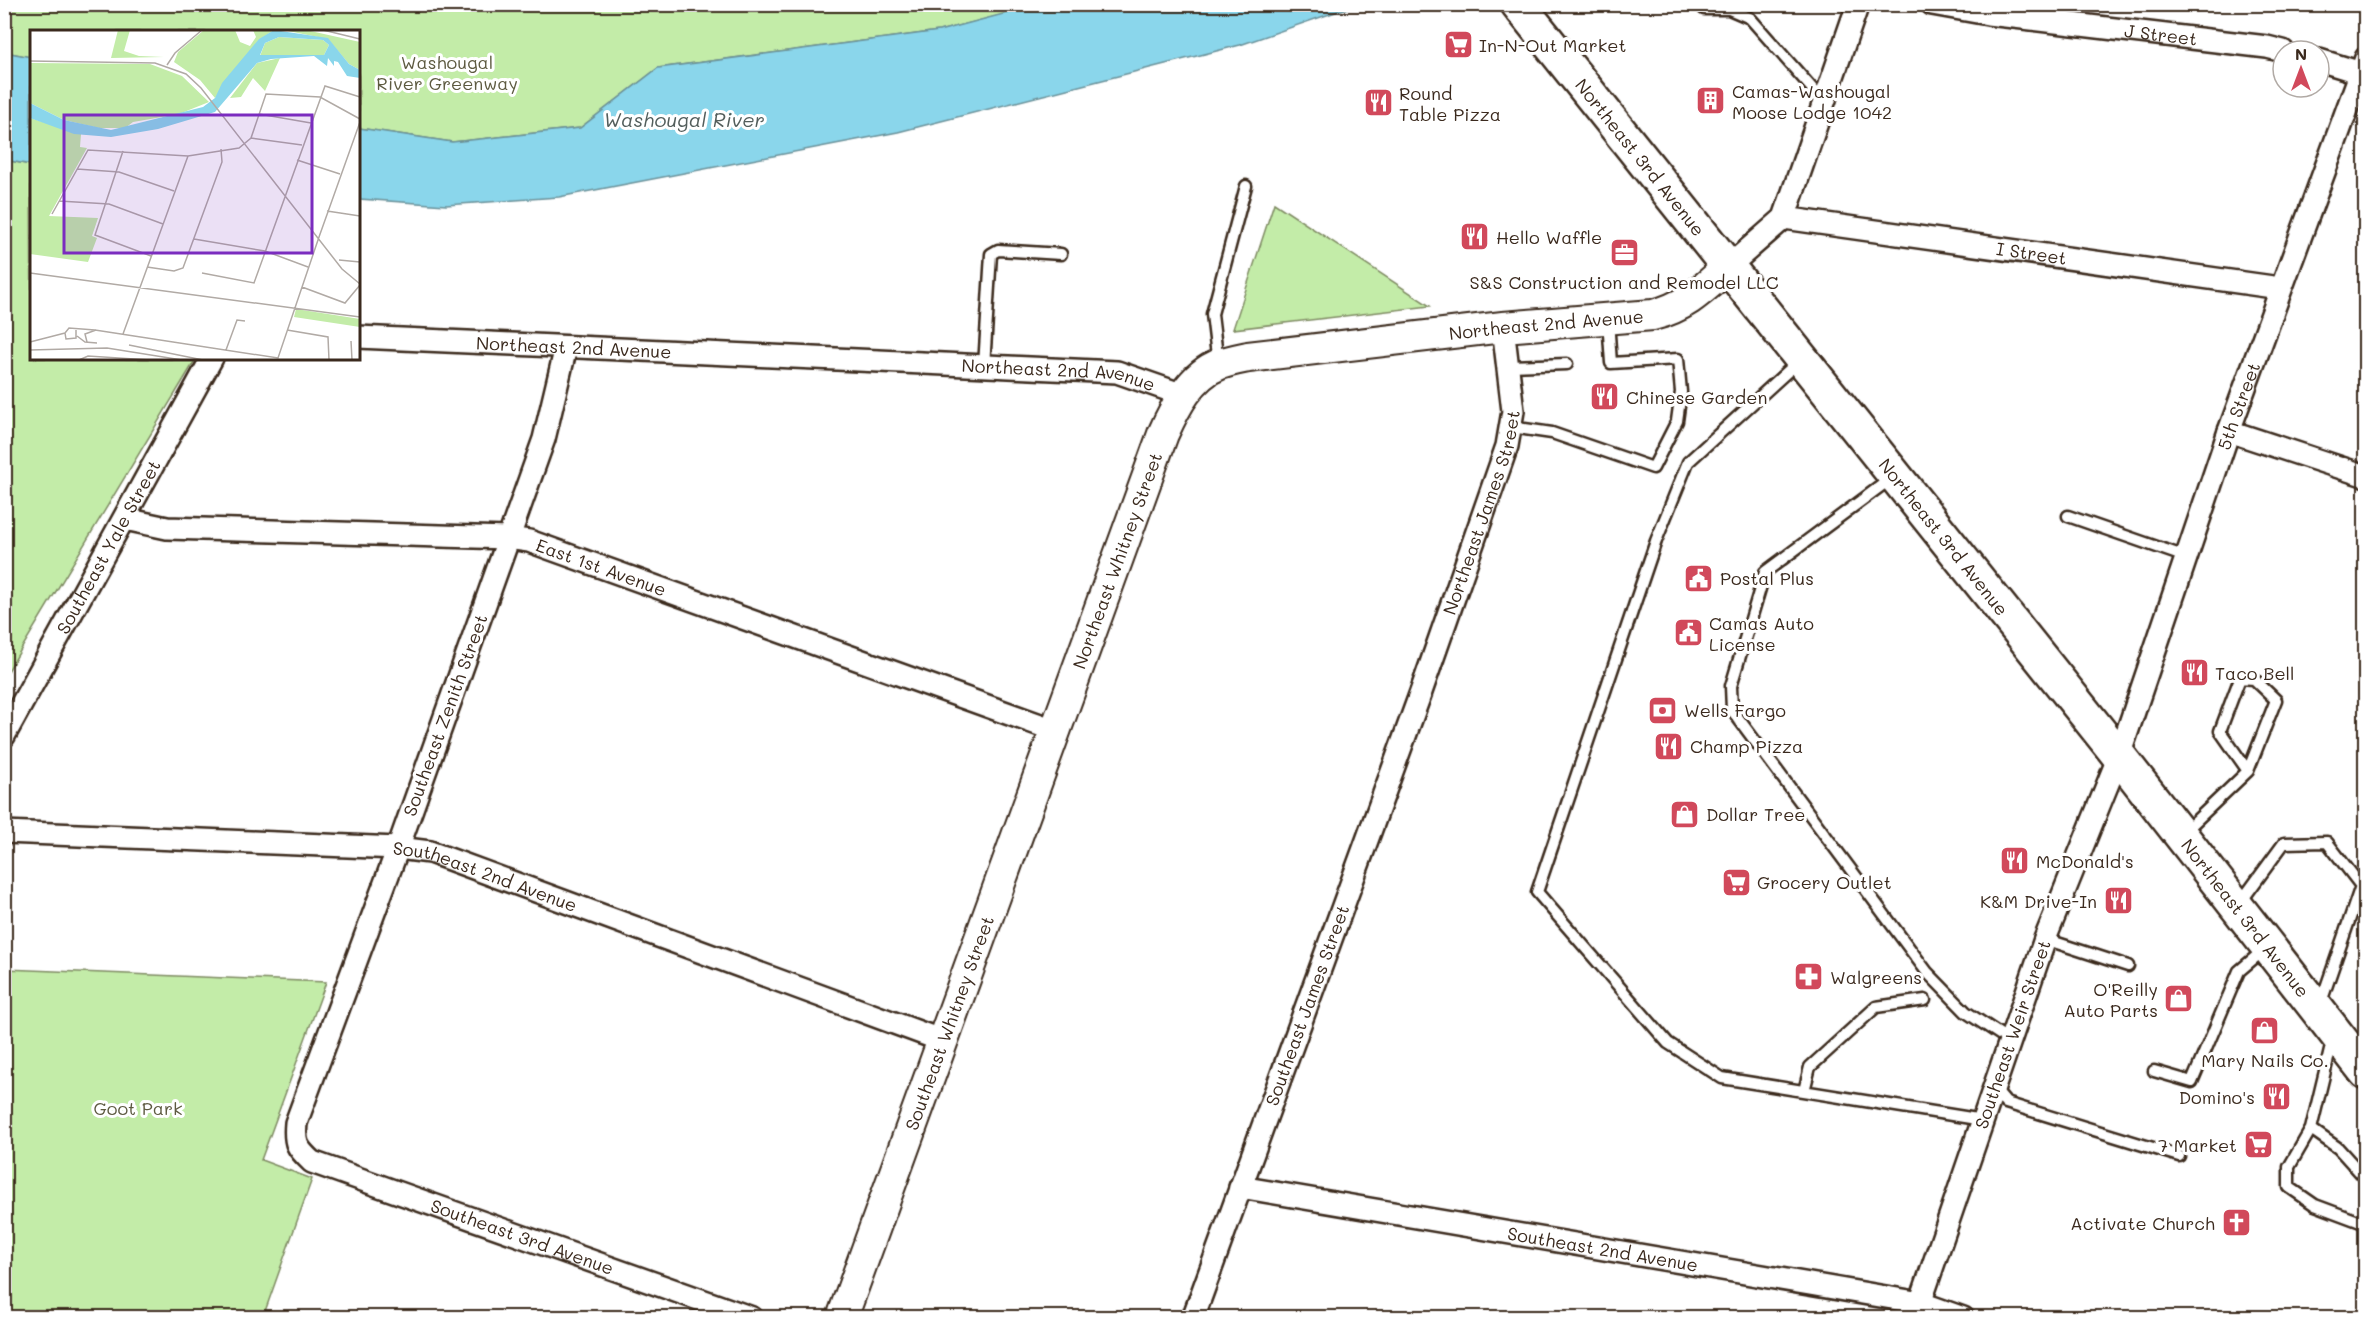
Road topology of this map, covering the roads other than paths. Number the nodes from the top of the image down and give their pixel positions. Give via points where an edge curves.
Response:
1 (1518, 4) edge
2 (1699, 4) edge
3 (1858, 4) edge
4 (1932, 4) edge
5 (2271, 48) edge
6 (2331, 61) edge
7 (2363, 65) edge
8 (1824, 102) junction
9 (1246, 186) dead end
10 (1784, 218) junction
11 (1061, 254) dead end
12 (1728, 267) junction
13 (2280, 288) junction
14 (1608, 320) junction
15 (1503, 327) junction
16 (360, 337) edge
17 (566, 346) junction
18 (1801, 358) junction
19 (211, 360) edge
20 (1598, 363) dead end
21 (1611, 363) junction
22 (1567, 364) dead end
23 (1218, 365) junction
24 (984, 366) junction
25 (1508, 366) junction
26 (1183, 394) junction
27 (1511, 426) junction
28 (2229, 431) junction
29 (1895, 476) junction
30 (2366, 476) edge
31 (2068, 516) dead end
32 (125, 519) junction
33 (508, 538) junction
34 (2187, 557) junction
35 (1421, 692) joint
36 (1054, 730) junction
37 (4, 736) edge
38 (2120, 756) junction
39 (2248, 771) junction
40 (4, 832) edge
41 (2181, 836) junction
42 (398, 848) junction
43 (2237, 907) junction
44 (2045, 939) junction
45 (2268, 947) junction
46 (2128, 966) dead end
47 (1925, 1000) dead end
48 (2326, 1022) junction
49 (943, 1041) junction
50 (2010, 1041) junction
51 (2154, 1071) dead end
52 (2366, 1072) edge
53 (1994, 1089) junction
54 (1804, 1091) junction
55 (1983, 1120) junction
56 (2311, 1129) junction
57 (297, 1149) joint
58 (2179, 1156) dead end
59 (2366, 1179) edge
60 (1240, 1187) junction
61 (2366, 1224) edge
62 (1918, 1310) edge
63 (752, 1317) edge
64 (842, 1317) edge
65 (1193, 1317) edge
66 (1963, 1317) edge

1 - 12 main road, Northeast 3rd Avenue
2 - 8 lane via 1704,9 1729,9 1750,18
3 - 8 street
4 - 5 street, J Street
6 - 7 street
7 - 13 street, 5th Street
8 - 10 street
9 - 23 lane via 1212,314
10 - 12 street
10 - 13 street, I Street
11 - 24 lane via 998,250 992,254
12 - 14 street, Northeast 2nd Avenue via 1692,299 1671,310
12 - 18 main road, Northeast 3rd Avenue
13 - 28 street, 5th Street
14 - 15 street, Northeast 2nd Avenue
14 - 21 lane
15 - 23 street, Northeast 2nd Avenue via 1248,357
15 - 25 street, Northeast James Street
16 - 17 street, Northeast 2nd Avenue
17 - 24 street, Northeast 2nd Avenue
17 - 33 street, Southeast Zenith Street via 544,440
18 - 29 main road, Northeast 3rd Avenue
18 - 54 lane via 1688,462 1656,540 1537,892 1668,1043 1722,1078
19 - 32 street, Southeast Yale Street
20 - 21 lane
21 - 27 lane via 1678,359 1681,392 1677,421 1653,468 1552,433
22 - 25 lane
23 - 26 street, Northeast 2nd Avenue
24 - 26 street, Northeast 2nd Avenue via 1117,372
25 - 27 street, Northeast James Street via 1514,411
26 - 36 street, Northeast Whitney Street via 1163,434
27 - 35 street, Northeast James Street
28 - 30 street
28 - 34 street, 5th Street
29 - 38 main road, Northeast 3rd Avenue
29 - 50 lane via 1765,572 1731,686 1732,710 1927,972 1966,1012
31 - 34 lane
32 - 33 street, East 1st Avenue via 167,528
32 - 37 street, Southeast Yale Street
33 - 36 street, East 1st Avenue via 529,541
33 - 42 street, Southeast Zenith Street
34 - 38 street, 5th Street
35 - 60 street, Southeast James Street
36 - 49 street, Southeast Whitney Street
38 - 41 main road, Northeast 3rd Avenue
38 - 44 street, Southeast Weir Street
39 - 39 lane via 2220,731 2240,678 2254,679 2276,700
39 - 41 lane
40 - 42 street, Southeast 2nd Avenue
41 - 43 main road, Northeast 3rd Avenue
42 - 49 street, Southeast 2nd Avenue via 430,852
42 - 57 street, Southeast Zenith Street via 296,1123
43 - 45 main road, Northeast 3rd Avenue
43 - 48 lane via 2284,843 2327,842 2341,860 2361,886
44 - 46 lane
44 - 50 street, Southeast Weir Street
45 - 48 main road, Northeast 3rd Avenue
45 - 51 lane via 2240,971 2192,1082
47 - 54 lane via 1876,1008 1810,1067
48 - 52 main road, Northeast 3rd Avenue
48 - 56 lane
49 - 64 street, Southeast Whitney Street
50 - 53 street, Southeast Weir Street
53 - 55 street, Southeast Weir Street
53 - 58 lane via 2006,1102
54 - 55 lane
55 - 62 street, Southeast Weir Street
56 - 59 lane via 2338,1148
56 - 61 lane via 2289,1167 2289,1187 2315,1205
57 - 63 street, Southeast 3rd Avenue via 312,1161
60 - 62 street, Southeast 2nd Avenue
60 - 65 street, Southeast James Street
62 - 66 street, Southeast 2nd Avenue

